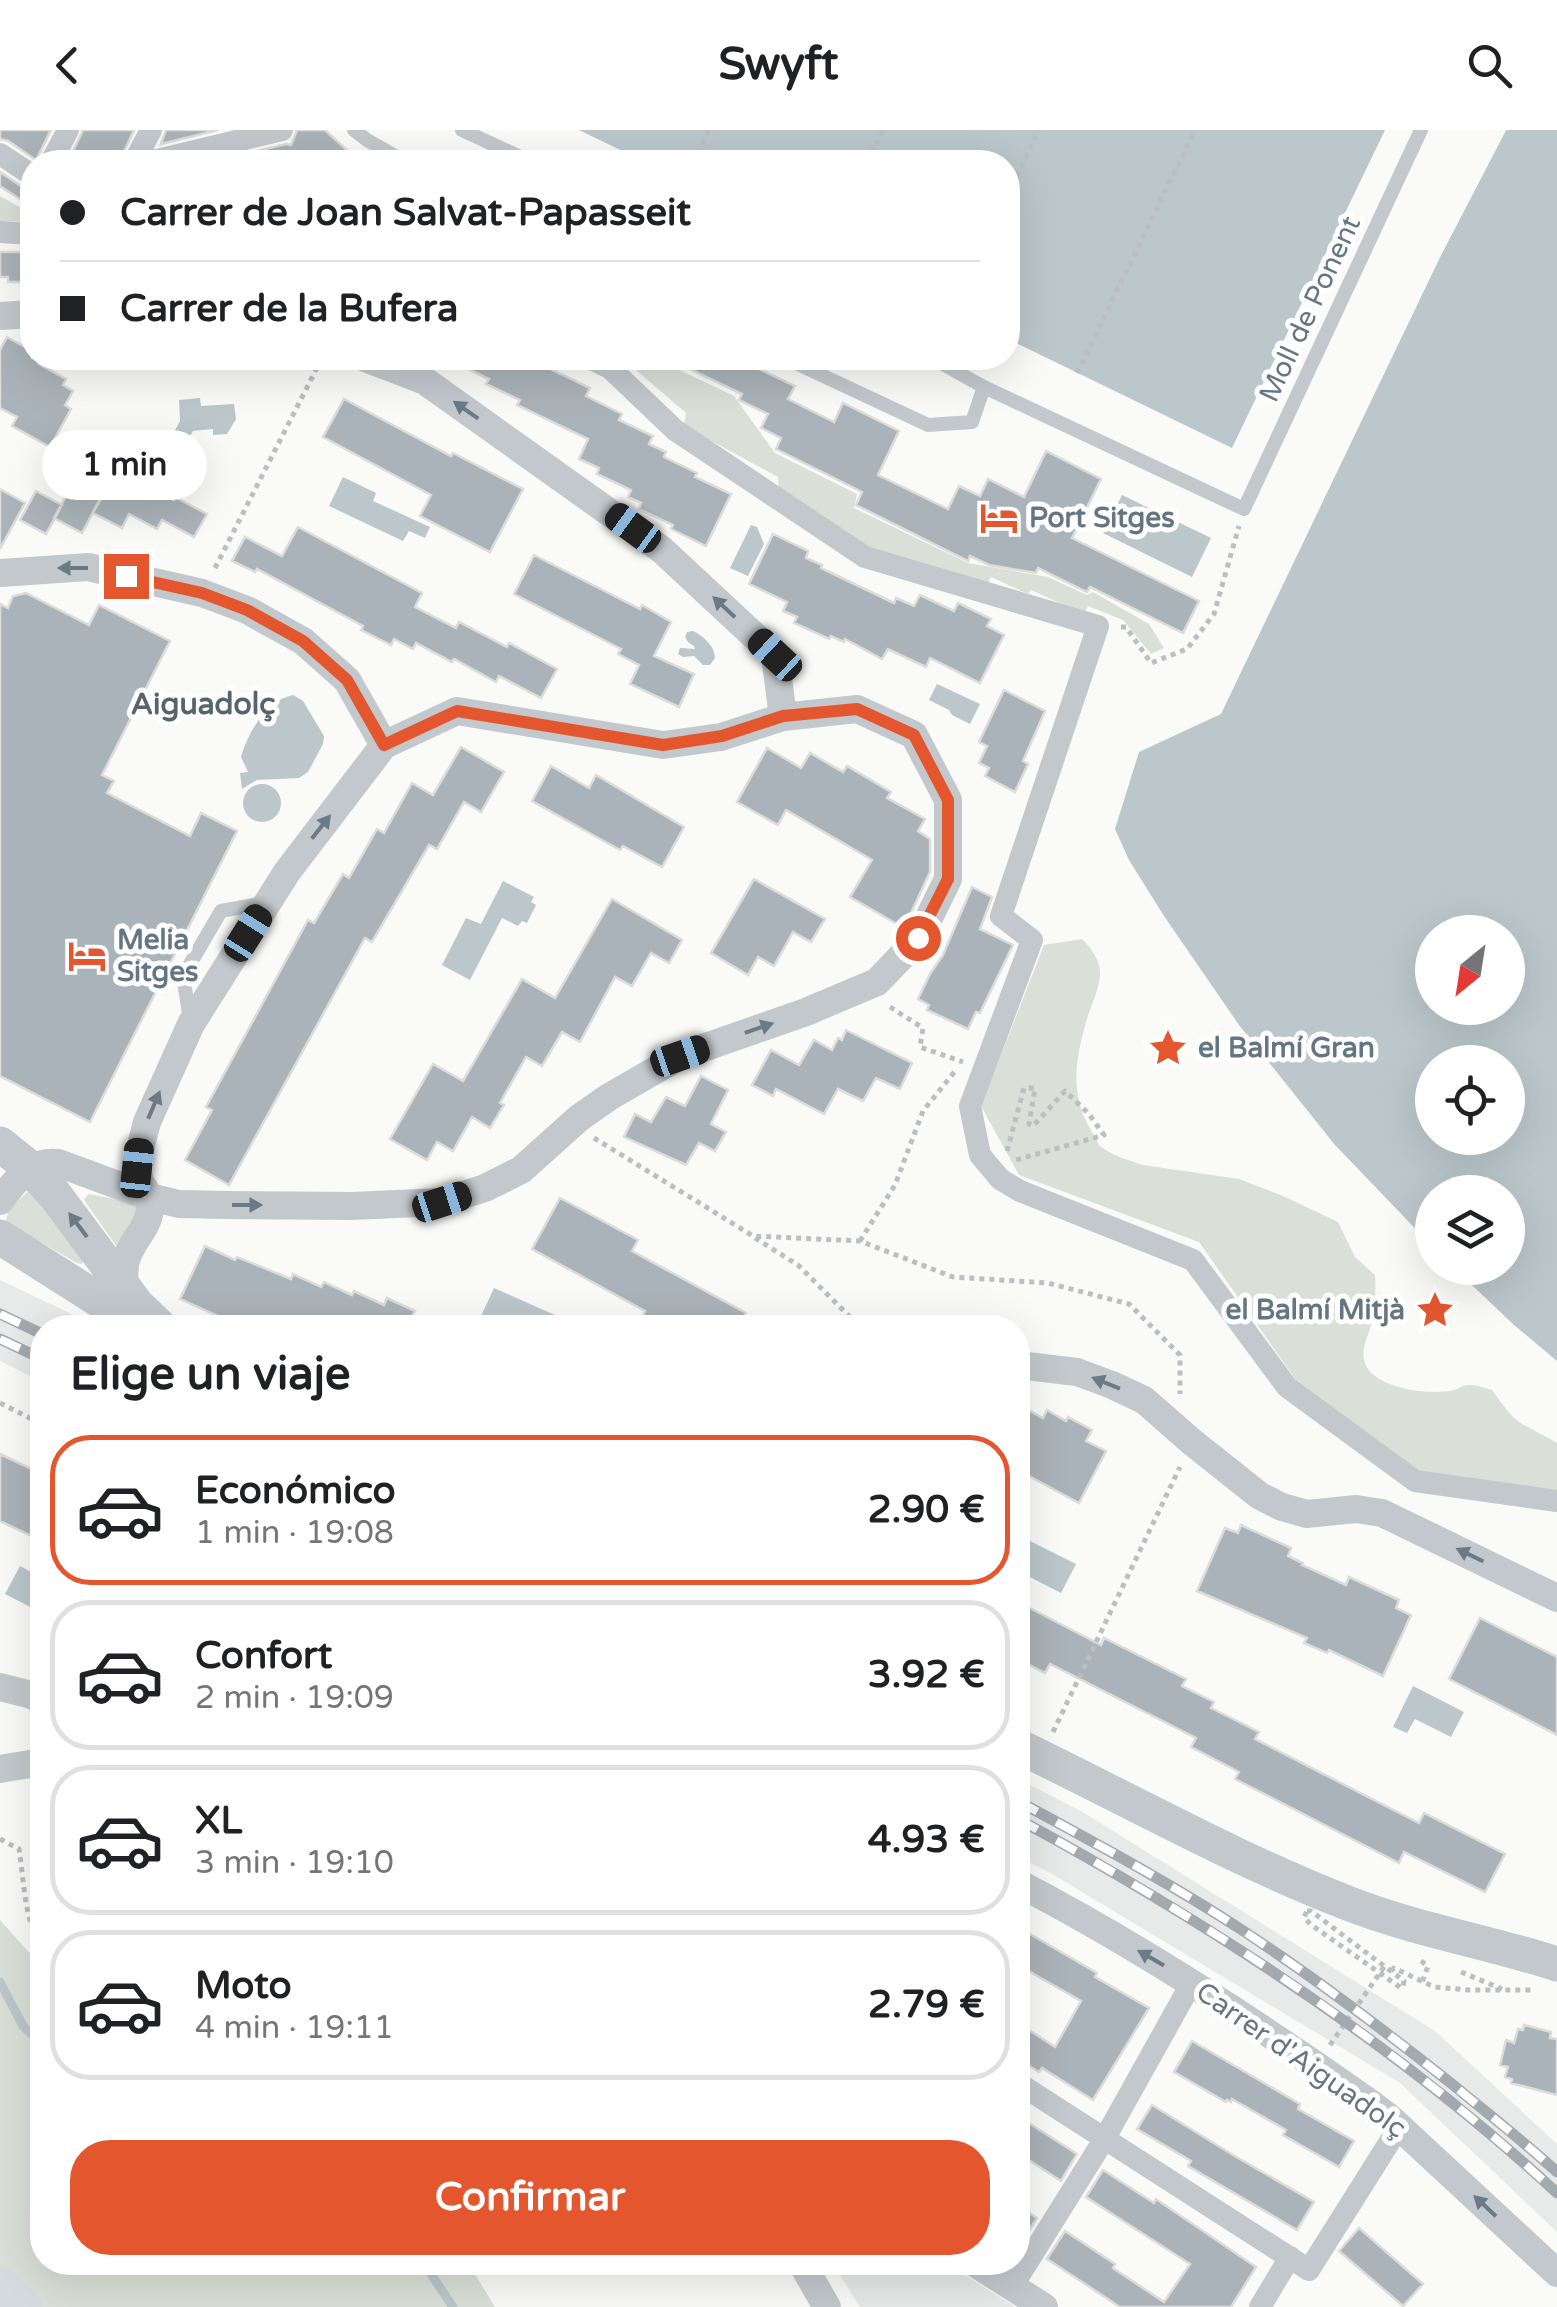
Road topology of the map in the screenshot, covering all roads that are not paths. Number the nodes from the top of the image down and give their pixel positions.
1 (354, 130) edge
2 (462, 130) edge
3 (1420, 130) edge
4 (268, 132) edge
5 (197, 150) edge
6 (385, 150) edge
7 (505, 150) edge
8 (396, 370) edge
9 (612, 370) edge
10 (811, 370) edge
11 (954, 370) edge
12 (984, 386) junction
13 (0, 573) edge
14 (783, 716) junction
15 (384, 745) junction
16 (0, 1144) edge
17 (30, 1168) junction
18 (150, 1197) junction
19 (0, 1201) edge
20 (0, 1236) edge
21 (125, 1290) junction
22 (131, 1315) edge
23 (147, 1315) edge
24 (1030, 1366) edge
25 (1557, 1501) edge
26 (1557, 1598) edge
27 (0, 1687) edge
28 (30, 1694) edge
29 (1030, 1752) edge
30 (30, 1764) edge
31 (0, 1770) edge
32 (1030, 1890) edge
33 (1557, 1948) edge
34 (1517, 1951) junction
35 (1552, 1977) edge
36 (1192, 1982) junction
37 (1030, 2091) edge
38 (1399, 2126) junction
39 (1105, 2138) junction
40 (1290, 2258) junction
41 (1030, 2259) edge
42 (1557, 2272) edge
43 (809, 2275) edge
44 (992, 2275) edge
45 (1020, 2275) edge
46 (0, 2287) edge
47 (1012, 2288) junction
48 (22, 2307) edge
49 (828, 2307) edge
50 (1044, 2307) edge
51 (1260, 2307) edge

1 - 6 lane
2 - 7 lane
3 - 12 lane, Moll de Ponent
4 - 5 street
14 -> 8 street
9 - 25 street
10 - 12 lane
11 - 12 lane
15 -> 13 street
14 - 15 street
18 -> 14 street
18 -> 15 street
16 - 17 street
17 - 18 street
17 - 19 street
21 -> 17 street
18 - 21 street
20 - 22 street
21 - 23 street
26 -> 24 street
27 - 28 street
29 - 34 street
30 - 31 street
36 -> 32 street, Carrer d'Aiguadolç
33 - 34 street
34 - 35 street
36 - 38 street, Carrer d'Aiguadolç
36 - 39 street
37 - 39 street
38 - 40 street
42 -> 38 street, Carrer d'Aiguadolç
39 - 40 street
39 - 41 street
40 - 51 street
43 - 49 street
44 - 47 street
45 - 47 street
46 - 48 main road
47 - 50 street

